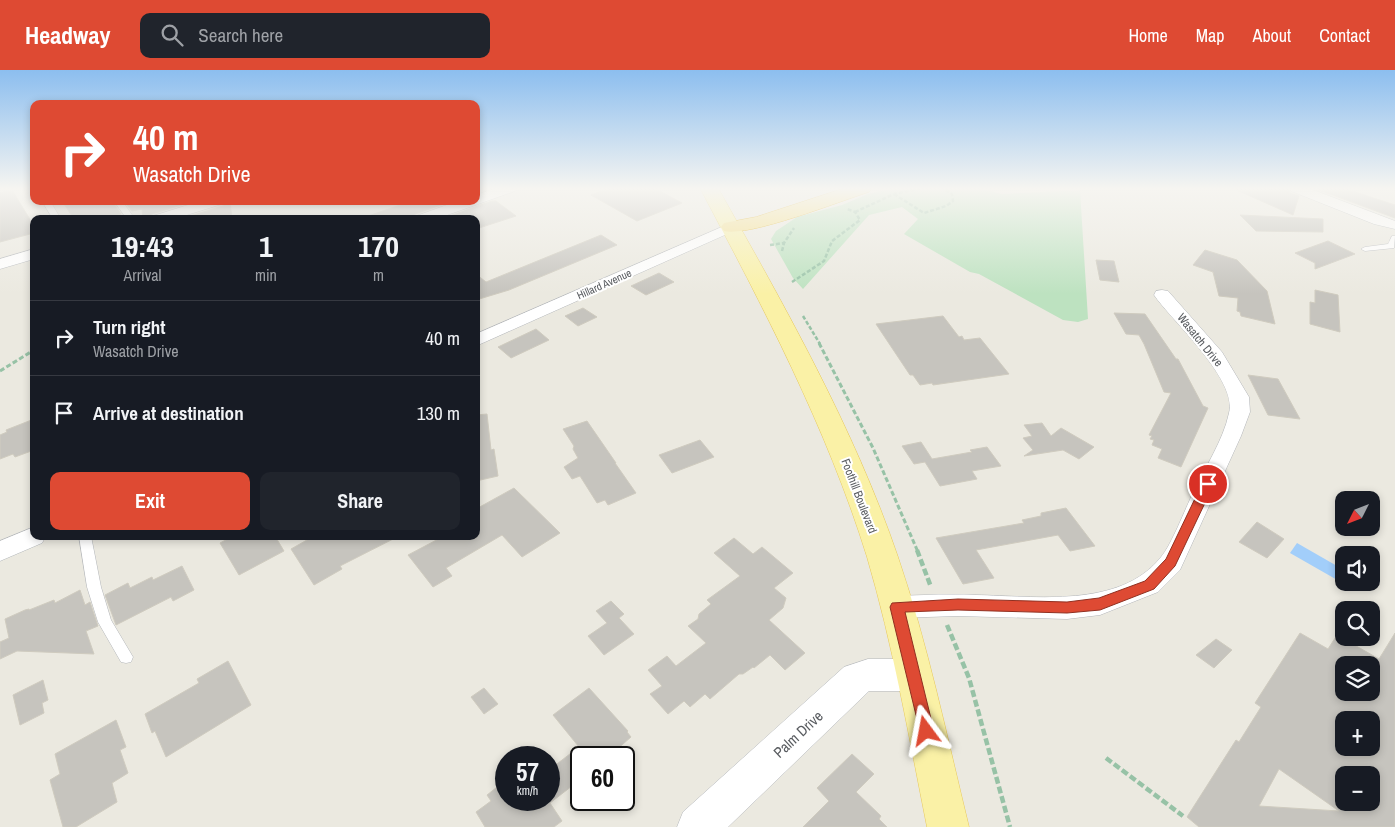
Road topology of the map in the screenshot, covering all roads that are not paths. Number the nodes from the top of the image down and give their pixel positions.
1 (730, 223) edge
2 (736, 223) edge
3 (752, 223) edge
4 (732, 227) junction
5 (1395, 238) edge
6 (1365, 249) dead end
7 (30, 255) edge
8 (0, 264) edge
9 (1162, 295) dead end
10 (480, 339) edge
11 (30, 538) edge
12 (86, 540) edge
13 (0, 551) edge
14 (896, 607) junction
15 (126, 657) dead end
16 (913, 675) junction
17 (698, 827) edge
18 (948, 827) edge

1 - 4 main road, Foothill Boulevard
2 - 4 highway, Hillard Avenue
3 - 4 highway, Hillard Avenue
4 - 10 street, Hillard Avenue
4 - 14 main road, Foothill Boulevard
5 - 6 lane
7 - 8 street
9 - 14 street, Wasatch Drive
11 - 13 street
12 - 15 lane
14 - 16 main road, Foothill Boulevard
16 - 17 street, Palm Drive
16 - 18 main road, Foothill Boulevard

